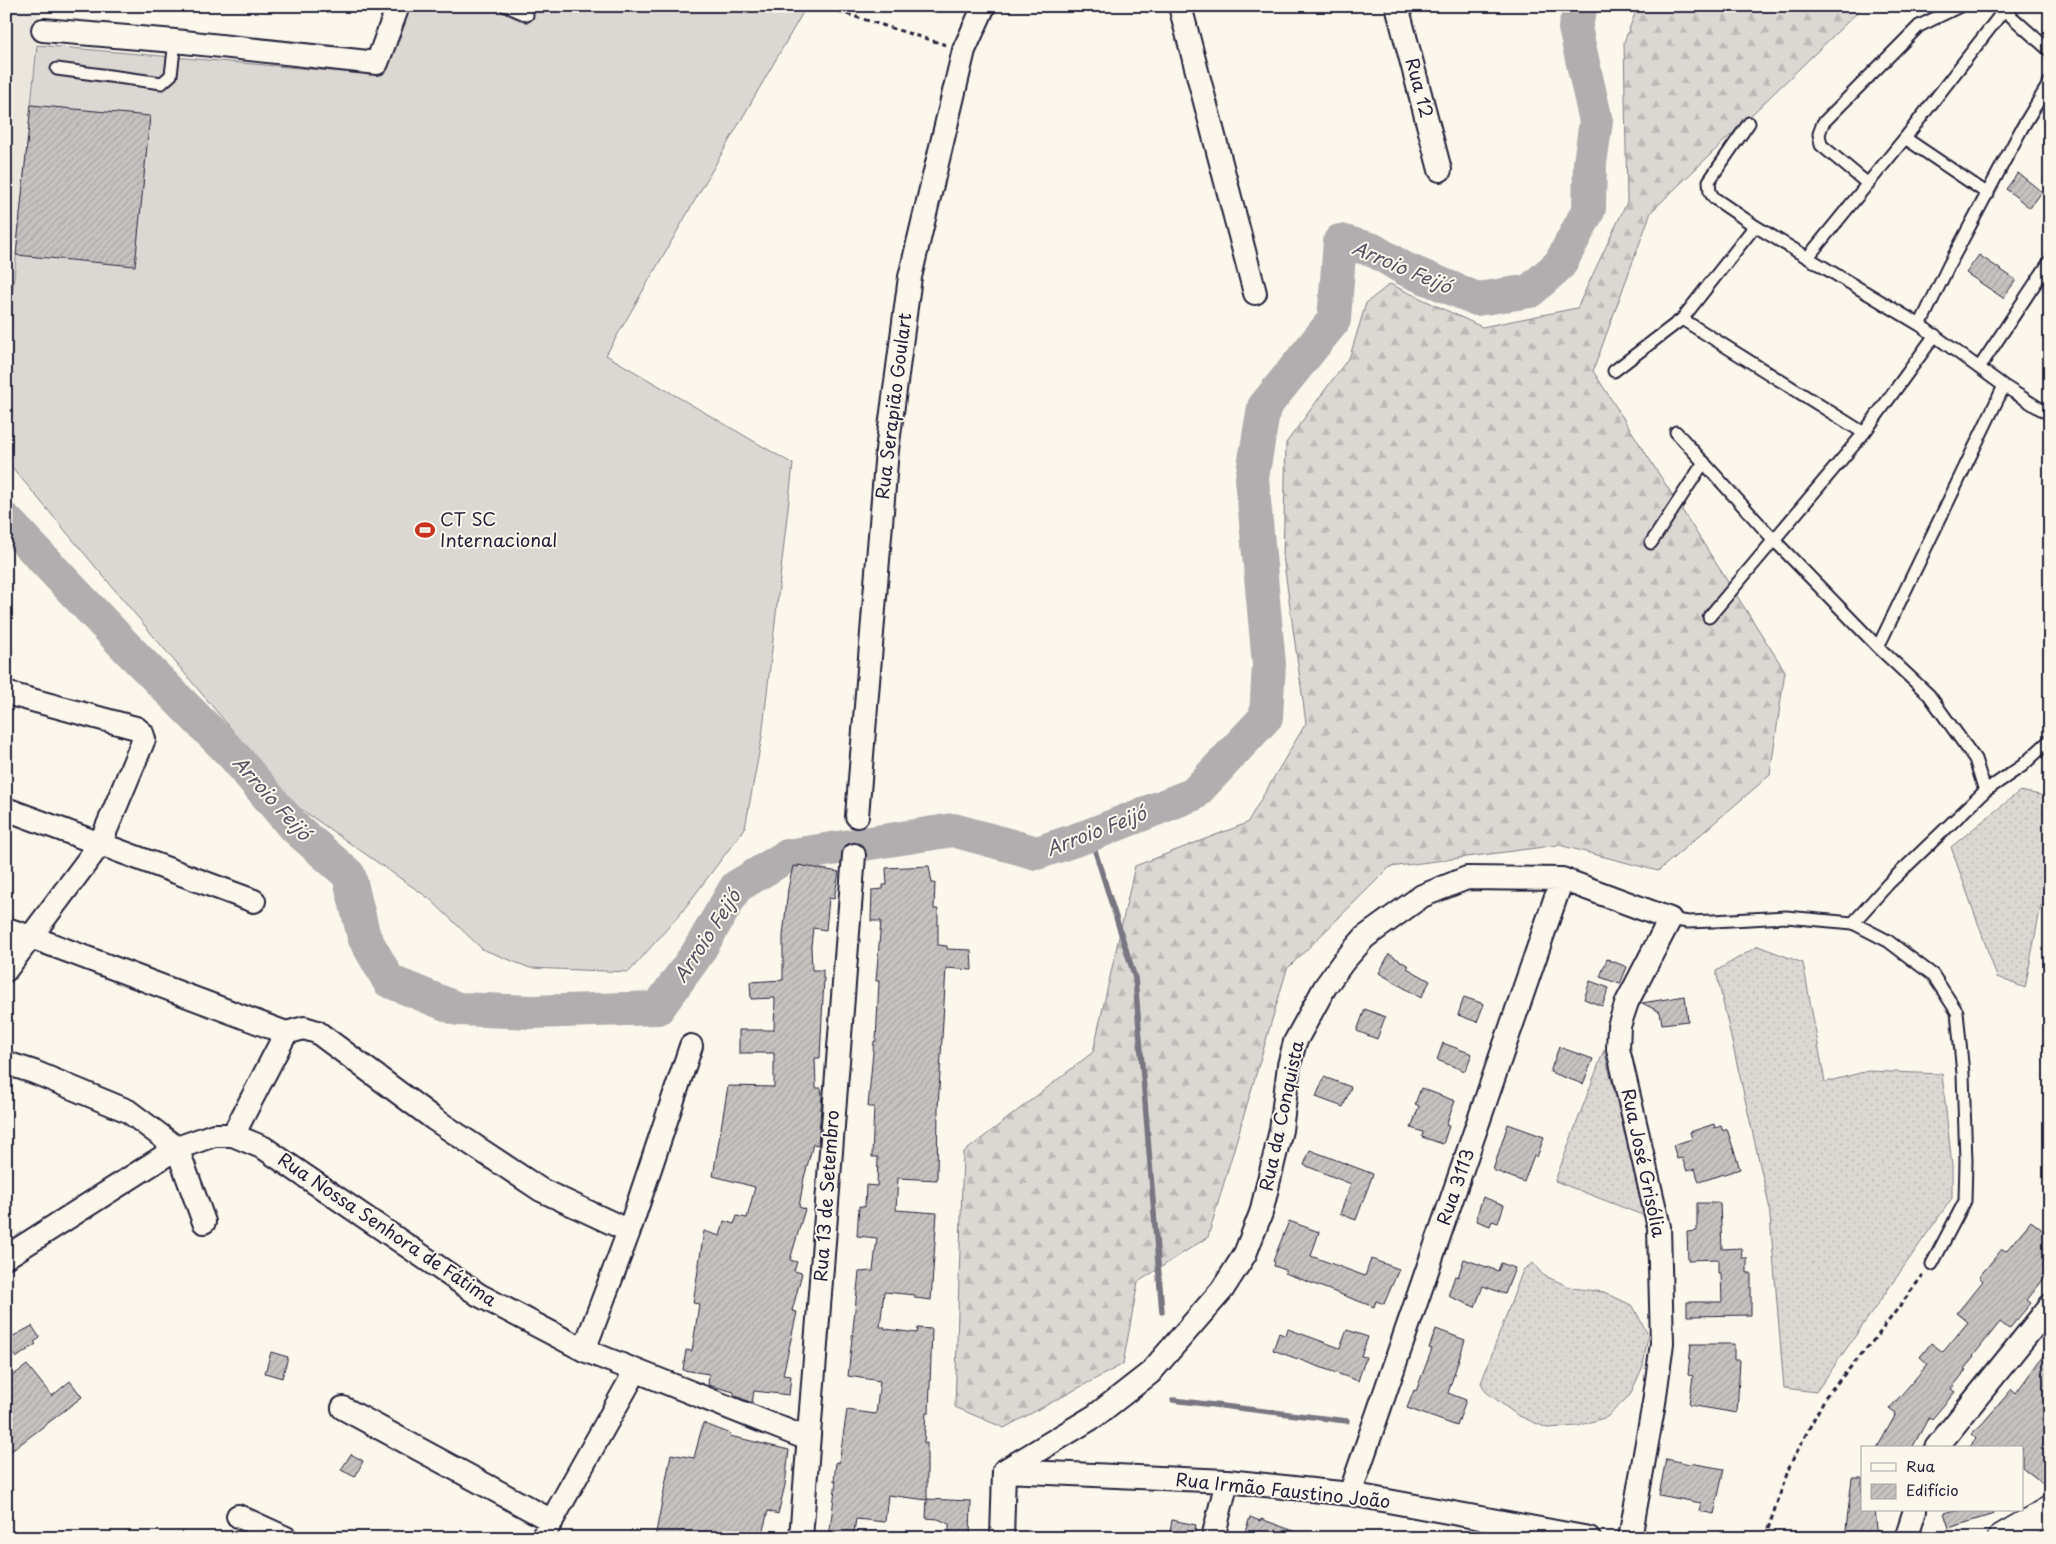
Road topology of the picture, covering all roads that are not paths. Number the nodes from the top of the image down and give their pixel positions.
1 (398, 6) edge
2 (506, 6) edge
3 (984, 6) edge
4 (1180, 6) edge
5 (1397, 6) edge
6 (1960, 6) edge
7 (1999, 8) edge
8 (527, 15) dead end
9 (43, 30) dead end
10 (174, 41) junction
11 (2050, 51) edge
12 (57, 69) dead end
13 (2050, 82) edge
14 (1749, 123) dead end
15 (1905, 138) junction
16 (1440, 170) dead end
17 (1868, 184) junction
18 (1988, 194) junction
19 (1755, 226) junction
20 (1808, 257) junction
21 (2050, 261) edge
22 (1255, 293) dead end
23 (1682, 319) junction
24 (1920, 325) junction
25 (1934, 336) junction
26 (1979, 368) junction
27 (1614, 371) dead end
28 (2004, 386) junction
29 (2050, 415) edge
30 (1676, 432) dead end
31 (1864, 433) junction
32 (1704, 462) junction
33 (1773, 539) junction
34 (1651, 543) dead end
35 (1709, 617) dead end
36 (1878, 647) junction
37 (6, 693) edge
38 (2050, 740) edge
39 (1985, 791) junction
40 (6, 809) edge
41 (857, 816) dead end
42 (100, 844) junction
43 (854, 855) dead end
44 (1562, 879) junction
45 (254, 901) dead end
46 (1670, 919) junction
47 (1853, 923) junction
48 (6, 929) edge
49 (32, 936) junction
50 (6, 970) edge
51 (286, 1033) junction
52 (691, 1046) dead end
53 (6, 1063) edge
54 (233, 1135) junction
55 (177, 1148) junction
56 (204, 1222) dead end
57 (629, 1231) junction
58 (6, 1257) edge
59 (1932, 1264) road end
60 (2050, 1306) edge
61 (584, 1350) junction
62 (635, 1372) junction
63 (343, 1408) dead end
64 (808, 1439) junction
65 (1938, 1446) edge
66 (1004, 1471) junction
67 (1227, 1481) junction
68 (1350, 1494) junction
69 (2050, 1510) edge
70 (1914, 1512) edge
71 (238, 1516) dead end
72 (547, 1529) edge
73 (286, 1538) edge
74 (801, 1538) edge
75 (1002, 1538) edge
76 (1213, 1538) edge
77 (1589, 1538) edge
78 (1630, 1538) edge
79 (1906, 1538) edge
80 (2002, 1538) edge

1 - 10 street
2 - 8 lane
3 - 41 street, Rua Serapião Goulart
4 - 22 street
5 - 16 street, Rua 12
6 - 17 lane
7 - 11 lane
7 - 15 lane
9 - 10 street
10 - 12 lane
13 - 18 lane
14 - 19 lane
15 - 17 lane
15 - 18 lane
17 - 20 lane
18 - 24 lane
19 - 20 lane
19 - 23 lane
20 - 24 lane
21 - 26 lane
23 - 27 lane
23 - 31 lane
24 - 25 lane
25 - 26 lane
25 - 31 lane
26 - 28 lane
28 - 29 lane
28 - 36 lane
30 - 32 lane
31 - 33 lane
32 - 33 lane
32 - 34 lane
33 - 35 lane
33 - 36 lane
36 - 39 lane
37 - 42 street
38 - 39 lane
39 - 47 lane
40 - 42 street
42 - 45 street
42 - 49 street
43 - 64 street, Rua 13 de Setembro
44 - 46 street, Rua da Conquista
44 - 66 street, Rua da Conquista
44 - 68 street, Rua 3113
46 - 47 lane
46 - 78 street, Rua José Grisólia
47 - 59 lane
48 - 49 street
49 - 50 street
49 - 51 street
51 - 54 street
51 - 57 street
52 - 57 street
53 - 55 street
54 - 55 street, Rua Nossa Senhora de Fátima
54 - 61 street, Rua Nossa Senhora de Fátima
55 - 56 street
55 - 58 street, Rua Nossa Senhora de Fátima
57 - 61 street
60 - 65 street
61 - 62 street, Rua Nossa Senhora de Fátima
62 - 64 street, Rua Nossa Senhora de Fátima
62 - 72 street
63 - 72 street
64 - 74 street, Rua 13 de Setembro
66 - 67 street, Rua Irmão Faustino João
66 - 75 street
67 - 68 street, Rua Irmão Faustino João
67 - 76 street
68 - 77 street, Rua Irmão Faustino João
69 - 80 street
70 - 79 street
71 - 73 street

